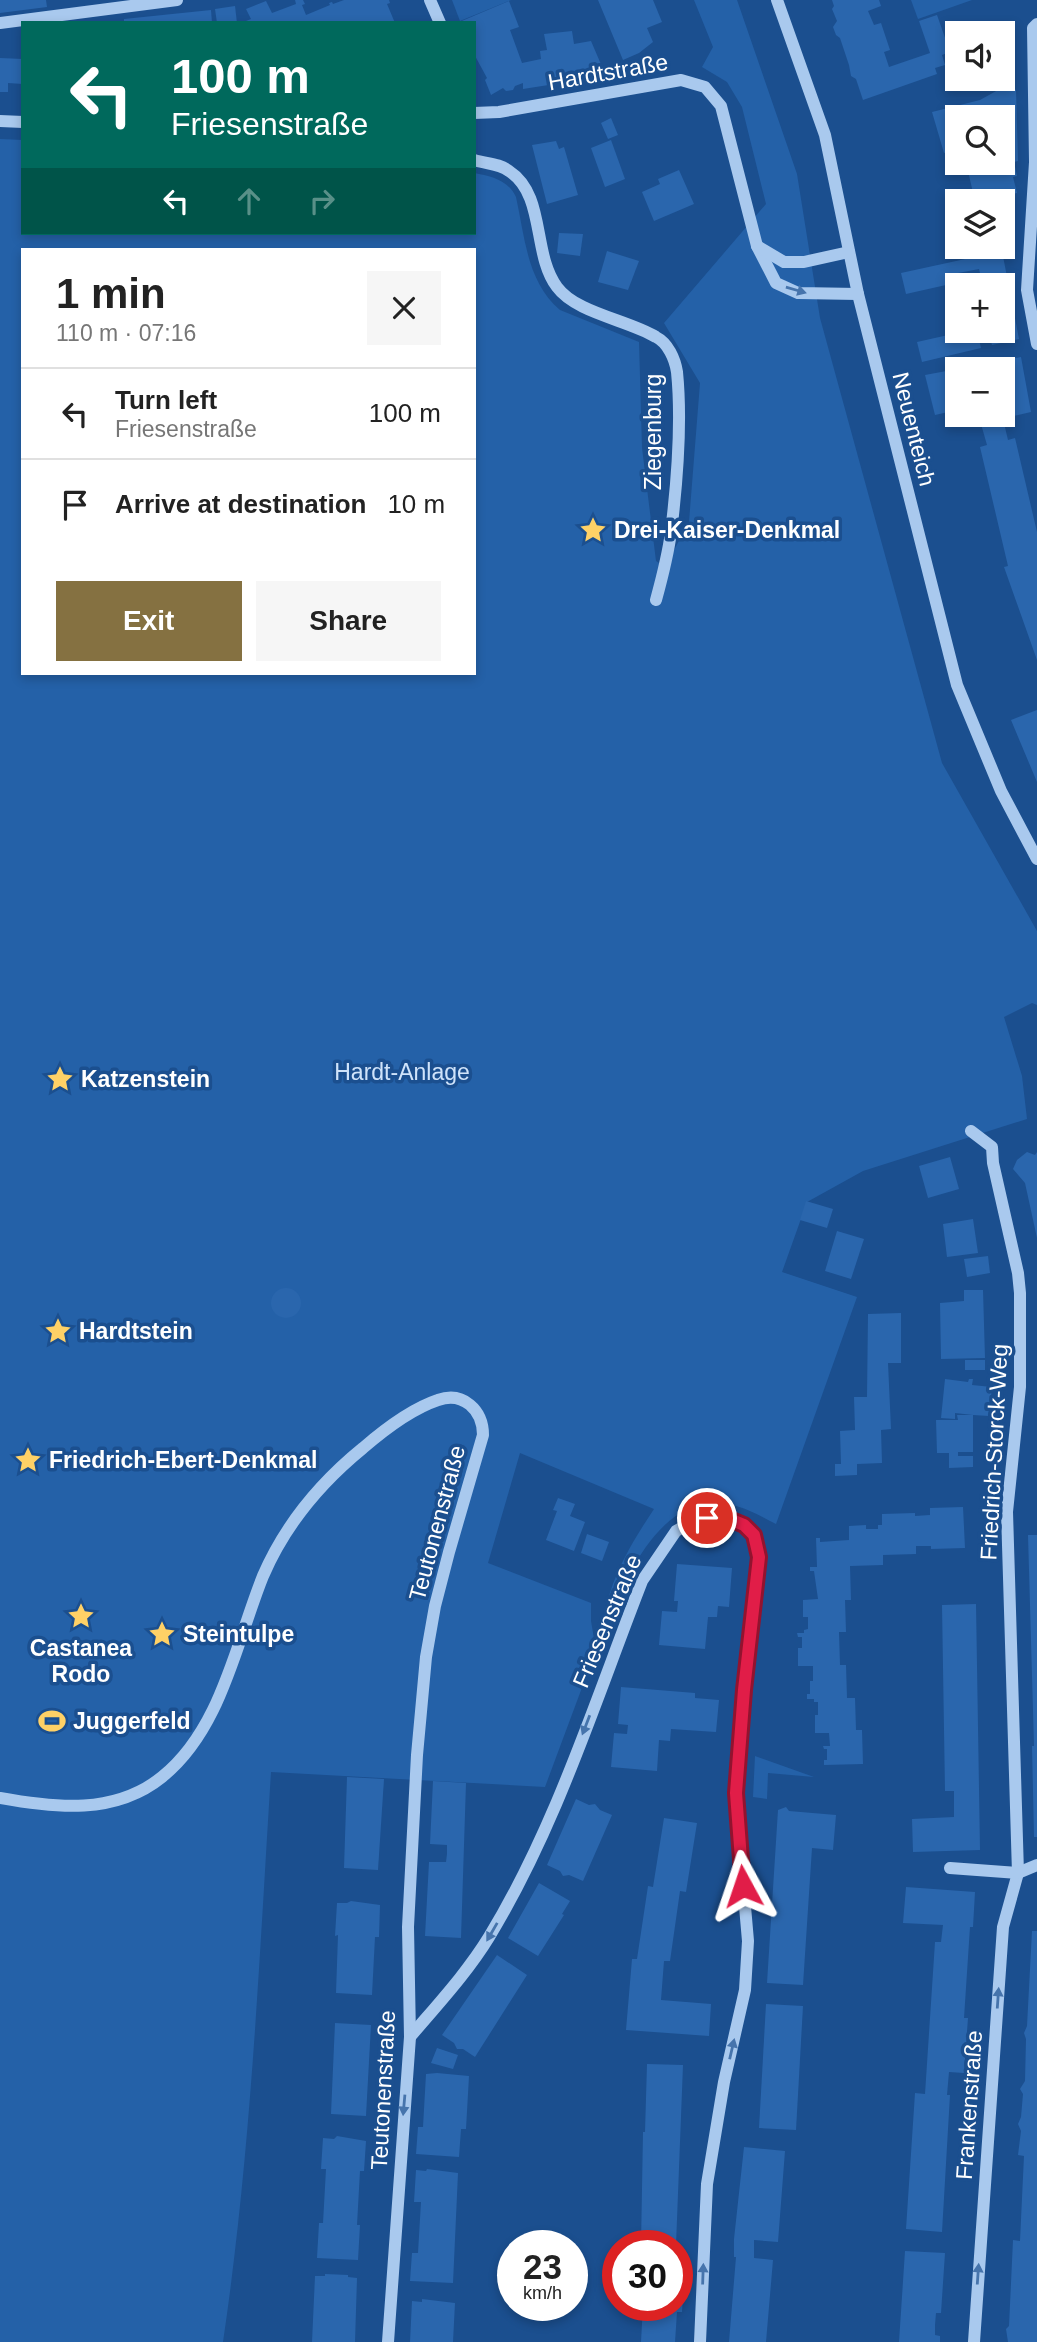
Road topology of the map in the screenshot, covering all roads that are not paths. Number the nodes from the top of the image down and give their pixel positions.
1 (177, 0) edge
2 (430, 0) edge
3 (777, 0) edge
4 (439, 21) edge
5 (0, 23) edge
6 (1035, 26) edge
7 (476, 113) edge
8 (0, 121) edge
9 (21, 122) edge
10 (476, 161) edge
11 (757, 246) junction
12 (849, 252) junction
13 (858, 295) junction
14 (1037, 344) edge
15 (656, 600) dead end
16 (1037, 859) edge
17 (971, 1131) dead end
18 (0, 1798) edge
19 (1037, 1865) edge
20 (950, 1868) dead end
21 (1018, 1873) junction
22 (410, 2037) junction
23 (388, 2342) edge
24 (700, 2342) edge
25 (974, 2342) edge

1 - 5 street
2 - 4 street
3 - 12 street, Neuenteich
6 - 14 street
7 - 11 street, Hardtstraße
8 - 9 street
10 - 15 street, Ziegenburg
11 - 12 street
11 -> 13 street, Hardtstraße
12 - 13 street, Neuenteich
13 - 16 street, Neuenteich
17 - 21 street, Friedrich-Storck-Weg
18 - 22 street, Teutonenstraße
19 - 21 street
20 - 21 street
25 -> 21 street, Frankenstraße
22 -> 23 street, Teutonenstraße
24 -> 22 street, Friesenstraße

